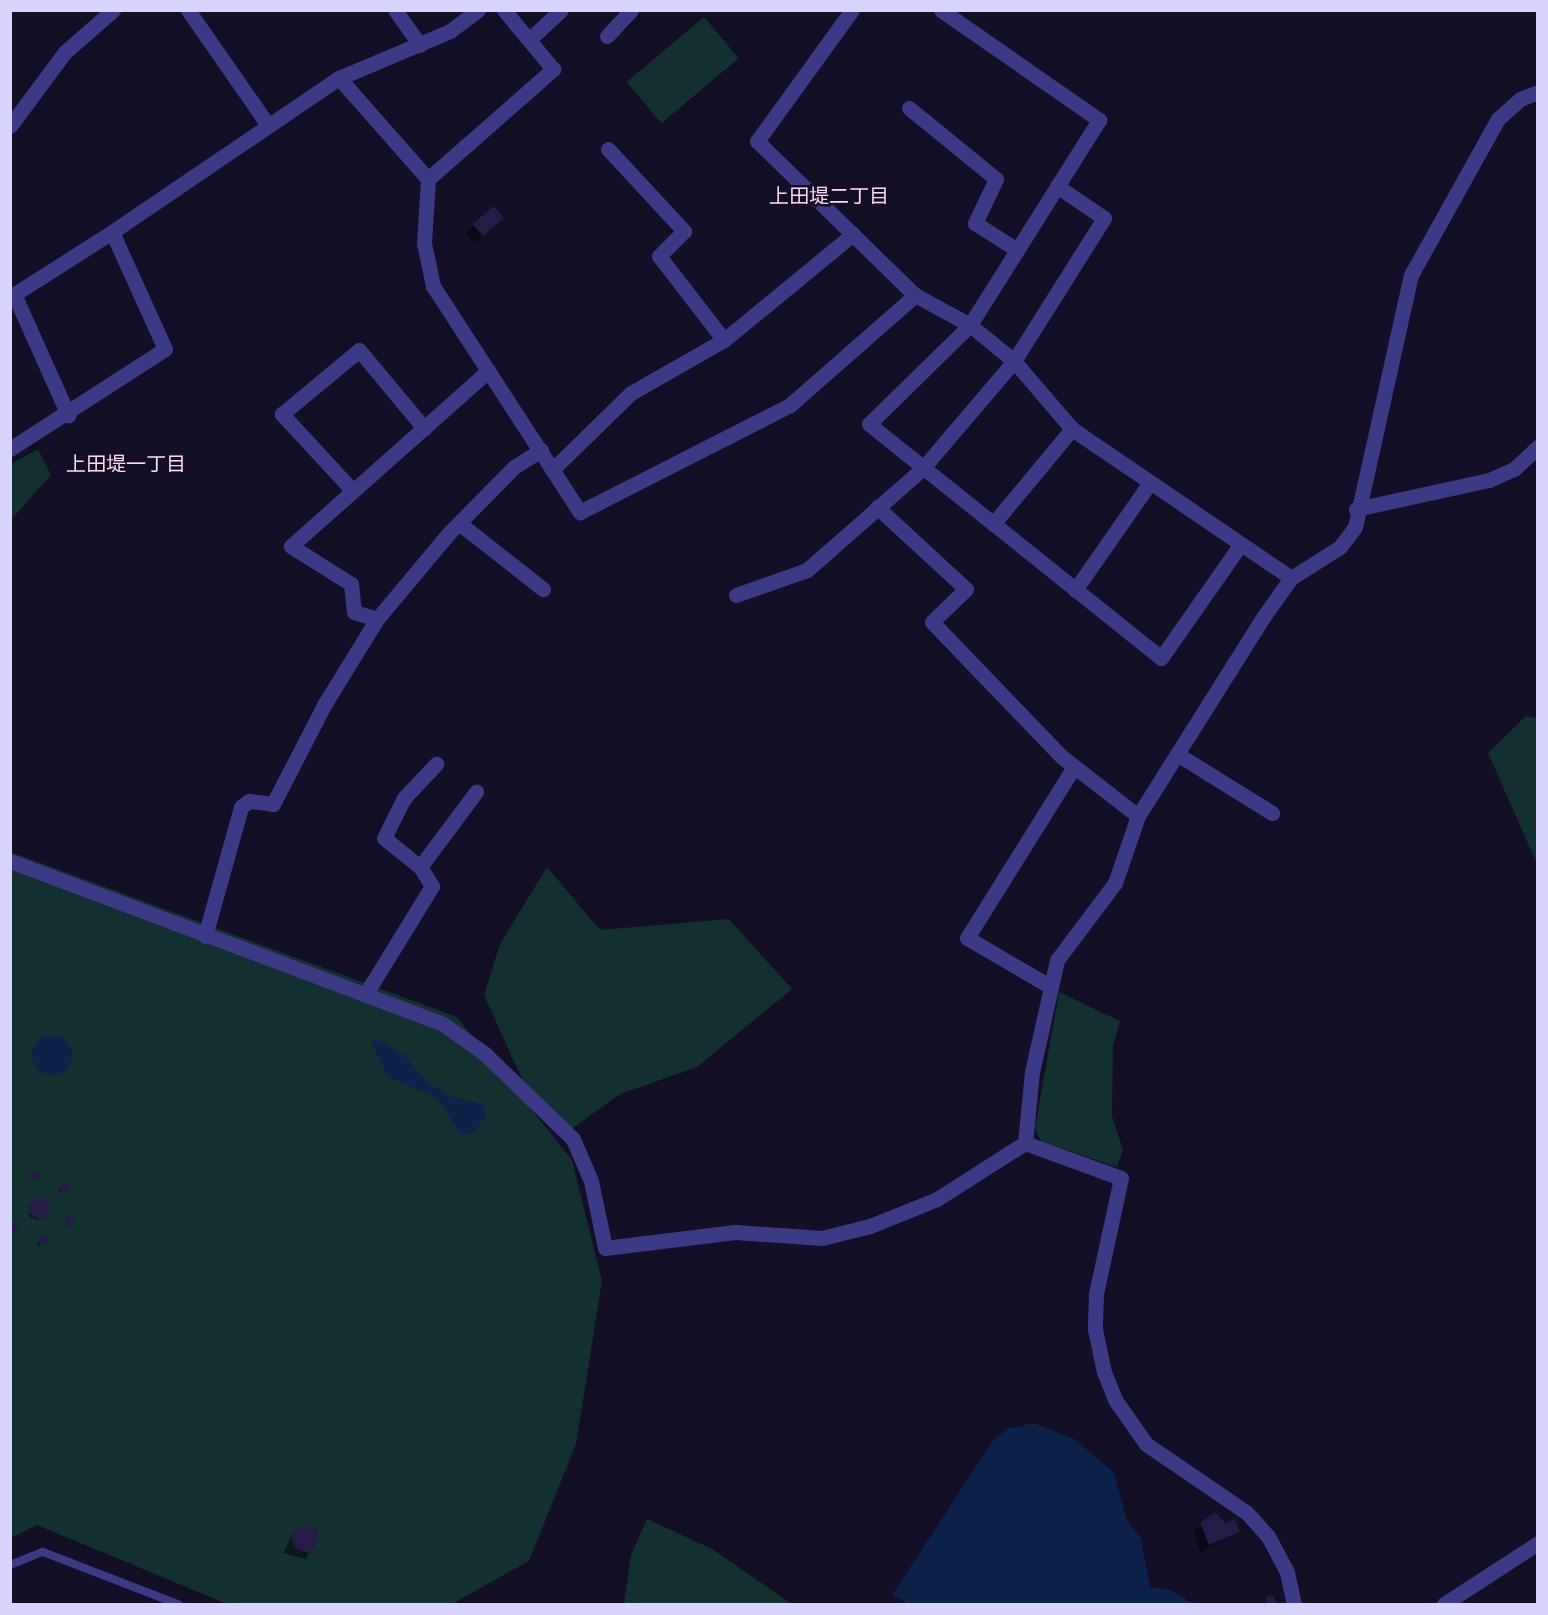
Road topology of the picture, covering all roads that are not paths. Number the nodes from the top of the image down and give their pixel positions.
1 (112, 10) edge
2 (188, 10) edge
3 (395, 10) edge
4 (478, 10) edge
5 (504, 10) edge
6 (561, 10) edge
7 (631, 10) edge
8 (852, 10) edge
9 (941, 10) edge
10 (607, 36) dead end
11 (531, 39) junction
12 (420, 45) junction
13 (339, 78) junction
14 (1538, 93) edge
15 (909, 108) dead end
16 (268, 125) junction
17 (10, 126) edge
18 (608, 149) dead end
19 (428, 179) junction
20 (1057, 186) junction
21 (112, 232) junction
22 (853, 234) junction
23 (1017, 250) junction
24 (915, 295) junction
25 (12, 296) edge
26 (970, 325) junction
27 (724, 340) junction
28 (1014, 361) junction
29 (488, 371) junction
30 (68, 415) junction
31 (424, 428) junction
32 (1072, 429) junction
33 (1538, 447) edge
34 (10, 449) edge
35 (541, 450) junction
36 (923, 468) junction
37 (552, 470) junction
38 (1149, 484) junction
39 (353, 491) junction
40 (877, 507) junction
41 (1356, 509) junction
42 (459, 523) junction
43 (993, 524) junction
44 (1240, 545) junction
45 (1291, 578) junction
46 (543, 589) dead end
47 (1075, 590) junction
48 (736, 595) dead end
49 (377, 620) junction
50 (1177, 754) junction
51 (436, 764) dead end
52 (1074, 767) junction
53 (476, 792) dead end
54 (1272, 813) dead end
55 (1138, 816) junction
56 (10, 861) edge
57 (420, 867) junction
58 (205, 936) junction
59 (1051, 987) junction
60 (365, 995) junction
61 (1025, 1143) junction
62 (1538, 1543) edge
63 (10, 1565) edge
64 (178, 1605) edge
65 (1294, 1605) edge
66 (1444, 1605) edge

1 - 17 street
2 - 16 street
3 - 12 street
4 - 12 street
5 - 11 street
6 - 11 street
7 - 10 street
8 - 22 street
9 - 20 street
11 - 19 street
12 - 13 street
13 - 16 street
13 - 19 street
14 - 41 street
15 - 23 street
16 - 21 street
18 - 27 street
19 - 29 street
20 - 23 street
20 - 28 street
21 - 25 street
21 - 30 street
22 - 24 street
22 - 27 street
23 - 26 street
24 - 26 street
24 - 37 street
25 - 30 street
26 - 28 street
26 - 36 street
27 - 37 street
28 - 32 street
28 - 36 street
29 - 31 street
29 - 35 street
30 - 34 street
31 - 39 street
31 - 39 street
32 - 38 street
32 - 43 street
33 - 41 street
35 - 37 street
35 - 42 street
36 - 40 street
36 - 43 street
38 - 44 street
38 - 47 street
39 - 49 street
40 - 48 street
40 - 52 street
41 - 45 street
42 - 46 street
42 - 49 street
43 - 47 street
44 - 45 street
44 - 47 street
45 - 50 street
49 - 58 street
50 - 54 street
50 - 55 street
51 - 57 street
52 - 55 street
52 - 59 street
53 - 57 street
55 - 59 street
56 - 58 street
57 - 60 street
58 - 60 street
59 - 61 street
60 - 61 street
61 - 65 street
62 - 66 street
63 - 64 lane

